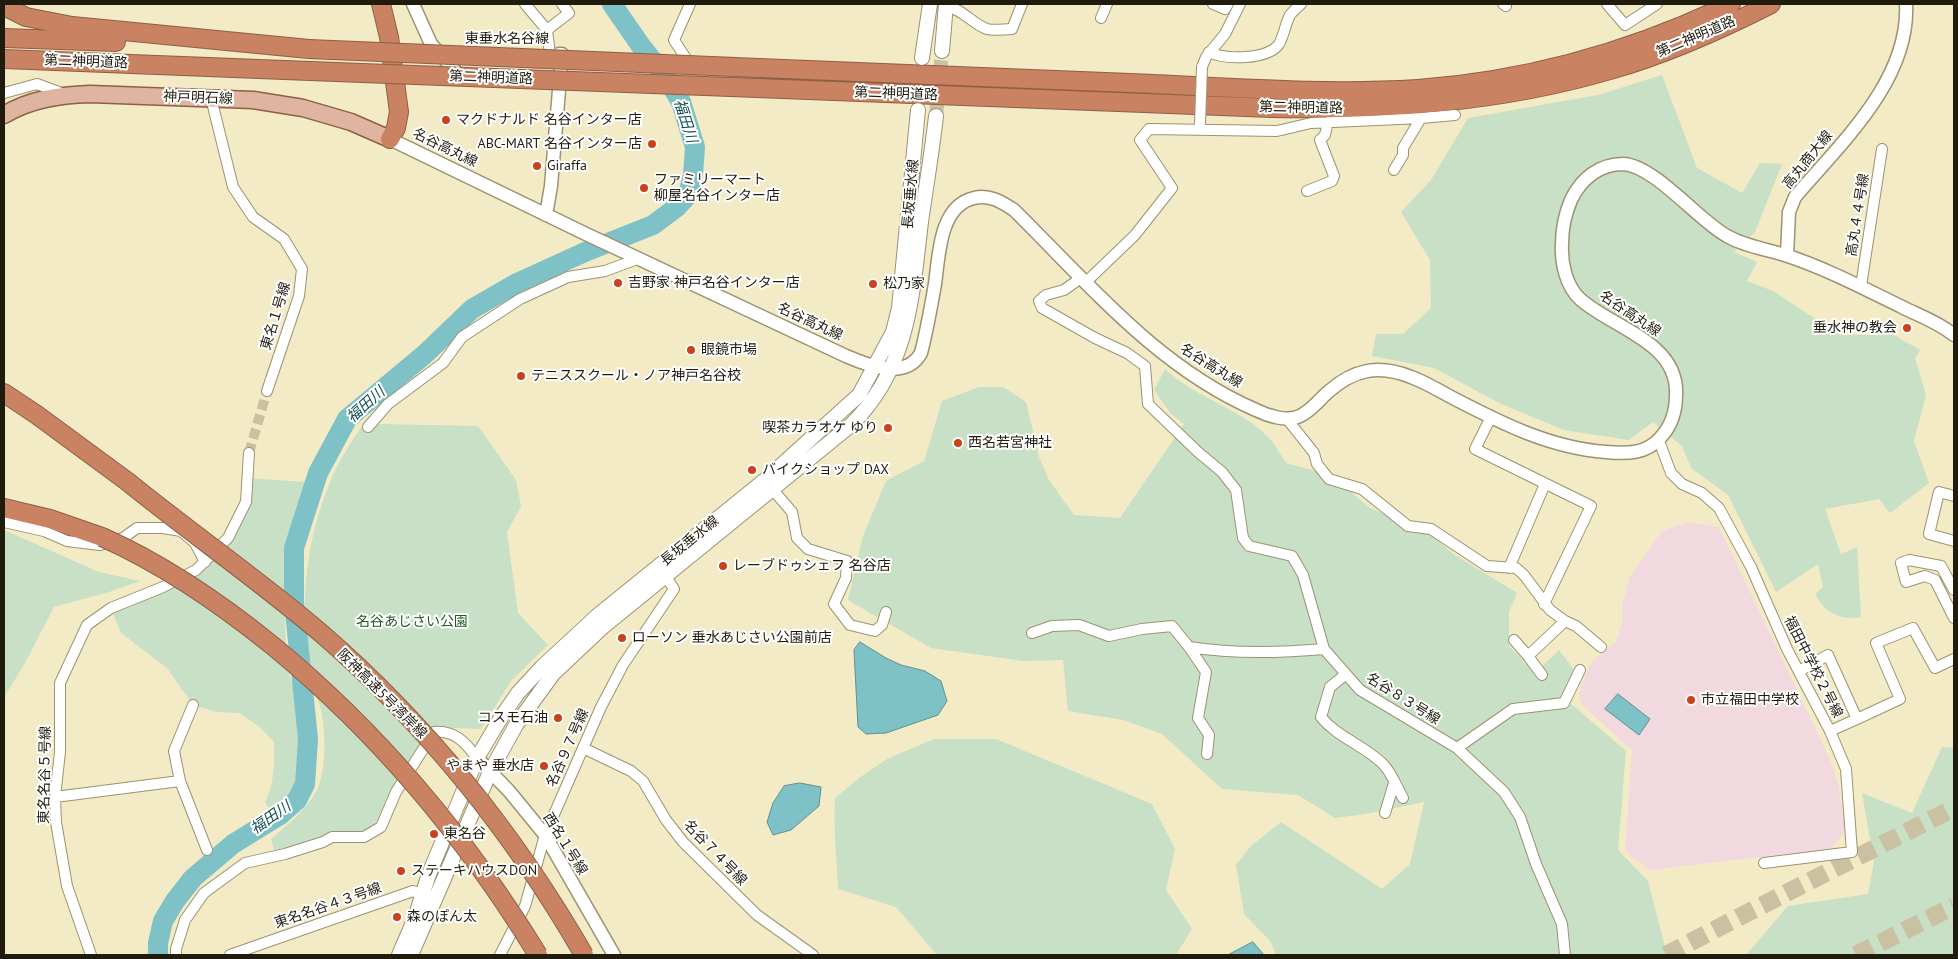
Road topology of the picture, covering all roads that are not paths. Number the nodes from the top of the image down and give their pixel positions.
1 (370, 4) edge
2 (381, 4) edge
3 (414, 4) edge
4 (525, 4) edge
5 (562, 4) edge
6 (690, 4) edge
7 (930, 4) edge
8 (1022, 4) edge
9 (1107, 4) edge
10 (1213, 4) edge
11 (1228, 4) edge
12 (1240, 4) edge
13 (1301, 4) edge
14 (1607, 4) edge
15 (1657, 4) edge
16 (1731, 4) edge
17 (1771, 4) edge
18 (1906, 4) edge
19 (946, 5) edge
20 (4, 6) edge
21 (1101, 18) dead end
22 (547, 30) junction
23 (4, 38) edge
24 (309, 49) junction
25 (942, 51) tunnel mouth
26 (1209, 52) junction
27 (441, 53) junction
28 (550, 54) junction
29 (922, 58) dead end
30 (4, 59) edge
31 (686, 60) dead end
32 (149, 64) junction
33 (4, 70) edge
34 (4, 93) edge
35 (559, 94) junction
36 (65, 95) junction
37 (211, 98) junction
38 (918, 110) dead end
39 (4, 115) edge
40 (1454, 115) dead end
41 (936, 116) tunnel mouth
42 (1421, 118) junction
43 (1328, 122) junction
44 (1200, 127) junction
45 (390, 139) junction
46 (1882, 149) dead end
47 (1394, 170) dead end
48 (1307, 191) dead end
49 (546, 215) junction
50 (1786, 255) junction
51 (640, 258) junction
52 (1083, 280) junction
53 (1860, 286) junction
54 (1954, 335) edge
55 (876, 366) junction
56 (892, 368) junction
57 (267, 391) tunnel mouth
58 (4, 393) edge
59 (1491, 417) junction
60 (1287, 419) junction
61 (368, 427) dead end
62 (1659, 441) junction
63 (249, 453) tunnel mouth
64 (1546, 484) junction
65 (773, 490) junction
66 (1954, 496) edge
67 (4, 508) edge
68 (4, 522) edge
69 (1954, 541) edge
70 (205, 562) junction
71 (1509, 568) junction
72 (662, 571) junction
73 (1954, 590) edge
74 (1544, 604) junction
75 (886, 612) dead end
76 (1954, 618) edge
77 (1565, 621) junction
78 (1032, 633) dead end
79 (1514, 640) dead end
80 (1189, 647) junction
81 (1600, 647) dead end
82 (1324, 649) junction
83 (1528, 656) junction
84 (1954, 659) edge
85 (1580, 670) dead end
86 (1799, 671) junction
87 (1345, 674) junction
88 (1542, 675) dead end
89 (193, 705) dead end
90 (1856, 719) junction
91 (1830, 731) junction
92 (583, 748) junction
93 (1457, 748) junction
94 (1207, 754) dead end
95 (477, 758) junction
96 (490, 772) junction
97 (180, 781) junction
98 (1394, 782) junction
99 (55, 797) junction
100 (1403, 798) dead end
101 (1385, 813) dead end
102 (544, 834) junction
103 (207, 850) dead end
104 (1764, 863) dead end
105 (429, 897) junction
106 (91, 955) edge
107 (176, 955) edge
108 (230, 955) edge
109 (399, 955) edge
110 (411, 955) edge
111 (500, 955) edge
112 (538, 955) edge
113 (584, 955) edge
114 (614, 955) edge
115 (813, 955) edge
116 (1565, 955) edge

1 - 45 highway
2 - 45 highway
3 - 27 street
4 - 22 street
5 - 22 street
6 - 31 street
7 - 29 main road
8 - 19 street
9 - 21 street
10 - 11 street
12 - 26 street
13 - 26 street
14 - 15 street
16 - 24 highway, 第二神明道路, bridge
17 - 32 highway, 第二神明道路, bridge
18 - 50 street, 高丸商大線
19 - 25 main road
20 - 24 highway
22 - 28 street
23 - 24 highway, 第二神明道路
26 - 44 street, bridge
27 - 28 street, 東垂水名谷線
27 - 35 street
28 - 35 street, 東垂水名谷線
30 - 32 highway, 第二神明道路
32 - 33 highway
34 - 36 street
35 - 49 street, 東垂水名谷線
36 - 37 main road, 神戸明石線
36 - 39 main road, 神戸明石線
37 - 45 main road, 神戸明石線
37 - 57 street, 東名１号線
38 - 55 main road, 長坂垂水線
40 - 42 street
41 - 56 main road, 長坂垂水線
42 - 43 street
42 - 47 street
43 - 44 street
43 - 48 street
44 - 52 street
45 - 49 street, 名谷高丸線
46 - 53 street, 高丸４４号線
49 - 51 street, 名谷高丸線
50 - 53 street
50 - 62 street, 名谷高丸線
51 - 55 street, 名谷高丸線
51 - 61 street
52 - 56 street, 名谷高丸線
52 - 60 street, 名谷高丸線
52 - 82 street
53 - 54 street
55 - 56 street, 名谷高丸線
55 - 72 main road, 長坂垂水線
56 - 65 main road, 長坂垂水線
58 - 113 highway, 阪神高速5号湾岸線, bridge
59 - 60 street
59 - 62 street
59 - 64 street
60 - 71 street
62 - 86 street, 福田中学校２号線
63 - 70 street
64 - 71 street
64 - 74 street
65 - 72 main road, 長坂垂水線
65 - 75 street
66 - 69 street
67 - 112 highway, bridge
68 - 70 street
70 - 99 street, 東名名谷５号線
71 - 74 street
72 - 92 street, 名谷９７号線
72 - 95 main road, 長坂垂水線
72 - 96 main road, 長坂垂水線
73 - 76 street
74 - 77 street
77 - 81 street
77 - 83 street
78 - 80 street
79 - 83 street
80 - 82 street
80 - 94 street
82 - 87 street, 名谷８３号線
83 - 88 street
84 - 90 street
85 - 93 street
86 - 90 street
86 - 91 street, 福田中学校２号線
87 - 93 street, 名谷８３号線
87 - 98 street
89 - 97 street
90 - 91 street
91 - 104 street, 福田中学校２号線
92 - 102 street, 名谷９７号線
92 - 115 street, 名谷７４号線
93 - 116 street, 名谷８３号線
95 - 96 street, 西名１号線
95 - 105 main road, 長坂垂水線
95 - 107 street
96 - 102 street, 西名１号線
96 - 105 main road, 長坂垂水線
97 - 99 street
97 - 103 street
98 - 100 street
98 - 101 street
99 - 106 street, 東名名谷５号線
102 - 111 street, 名谷９７号線
102 - 114 street, 西名１号線
105 - 108 street, 東名名谷４３号線
105 - 109 main road, 長坂垂水線
105 - 110 main road, 長坂垂水線

